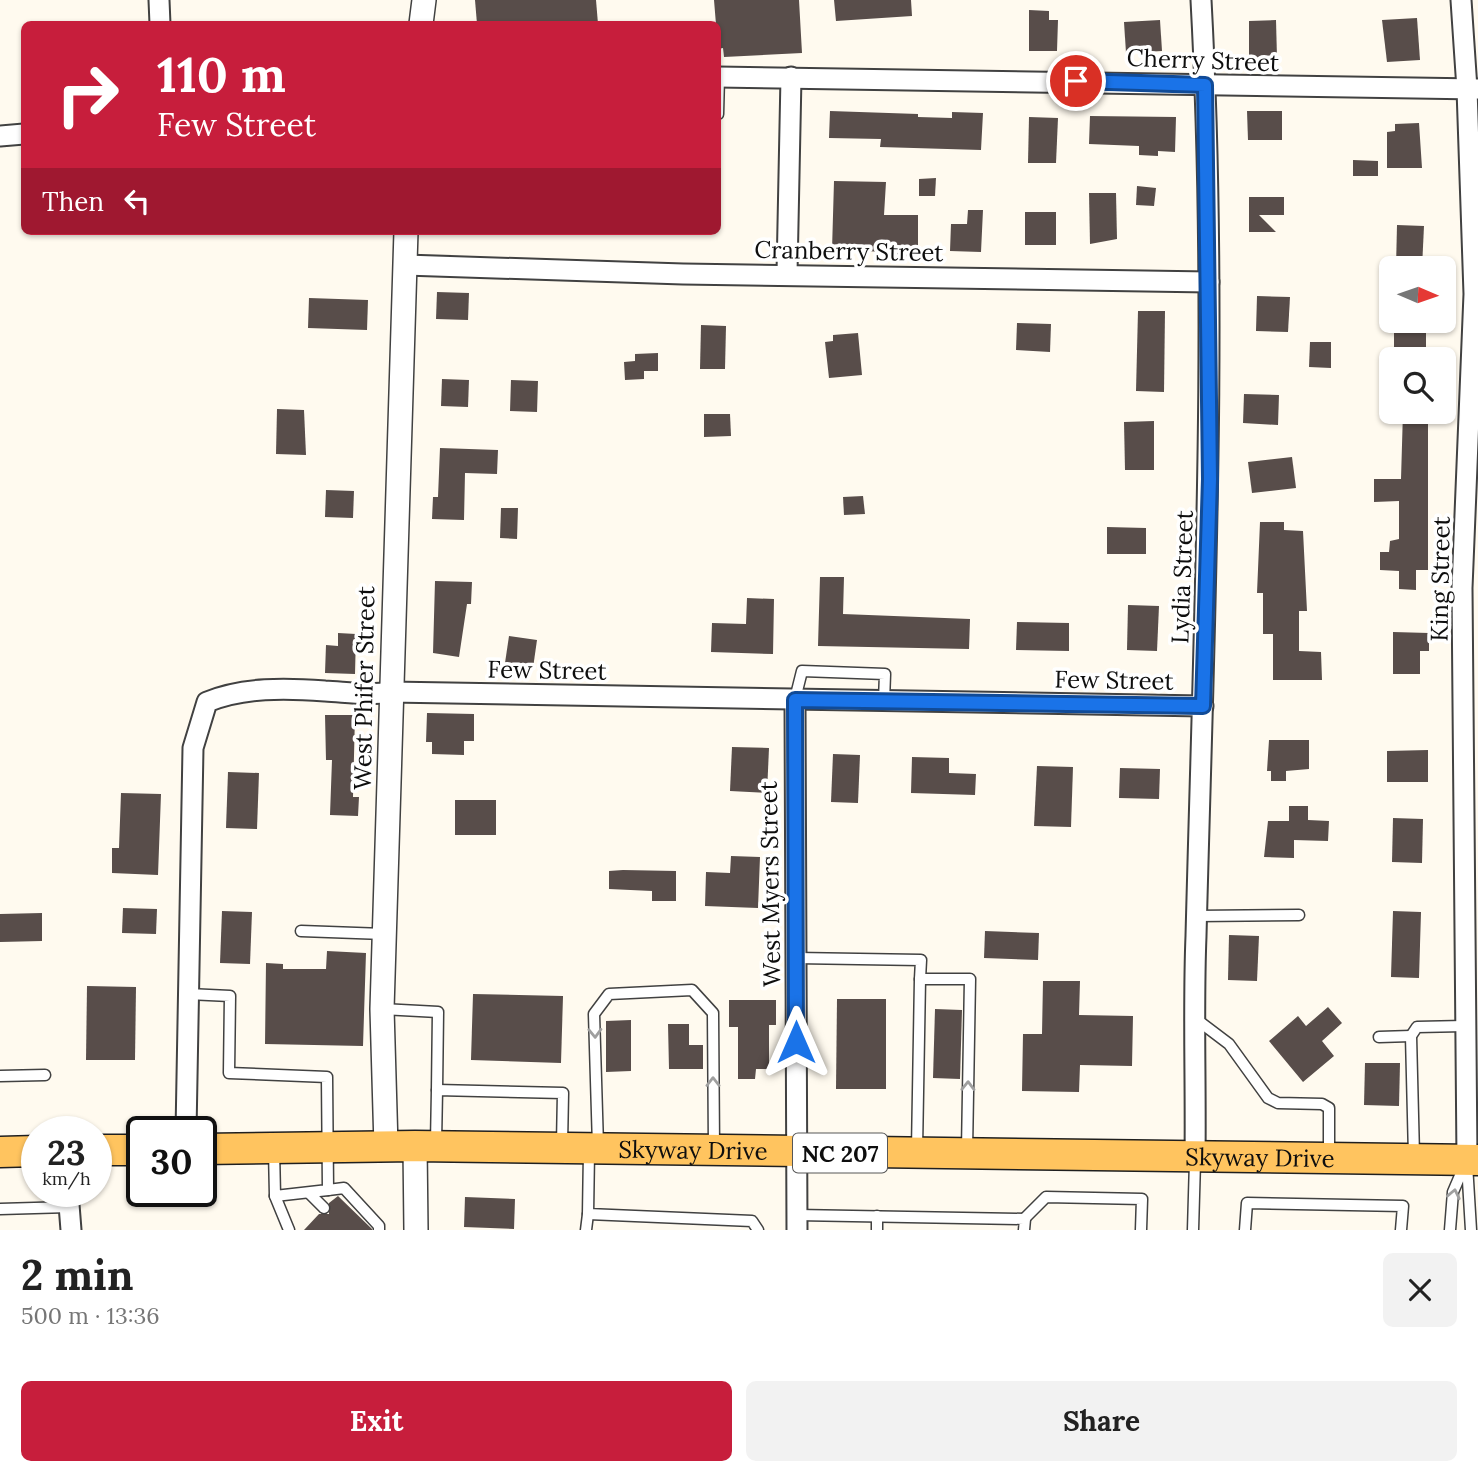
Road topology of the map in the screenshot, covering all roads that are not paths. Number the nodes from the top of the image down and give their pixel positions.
1 (159, 0) edge
2 (424, 0) edge
3 (1201, 0) edge
4 (1461, 0) edge
5 (160, 21) edge
6 (421, 21) edge
7 (721, 76) edge
8 (791, 76) junction
9 (1205, 85) junction
10 (1473, 89) edge
11 (1, 130) edge
12 (21, 133) edge
13 (406, 235) edge
14 (405, 265) junction
15 (787, 273) junction
16 (1209, 282) junction
17 (390, 692) junction
18 (795, 700) junction
19 (884, 701) junction
20 (1203, 706) junction
21 (1299, 915) dead end
22 (1196, 916) junction
23 (301, 931) dead end
24 (385, 934) junction
25 (796, 958) junction
26 (920, 979) junction
27 (187, 1004) junction
28 (382, 1009) junction
29 (1196, 1019) junction
30 (1464, 1026) junction
31 (1411, 1036) junction
32 (1378, 1037) dead end
33 (45, 1074) dead end
34 (0, 1076) edge
35 (437, 1090) junction
36 (186, 1116) edge
37 (412, 1146) junction
38 (326, 1147) junction
39 (274, 1148) junction
40 (217, 1149) edge
41 (583, 1149) junction
42 (21, 1151) edge
43 (714, 1151) junction
44 (0, 1152) edge
45 (797, 1152) junction
46 (917, 1153) junction
47 (967, 1154) junction
48 (1195, 1157) junction
49 (1328, 1158) junction
50 (1414, 1160) junction
51 (1472, 1160) edge
52 (328, 1190) junction
53 (309, 1193) junction
54 (275, 1196) junction
55 (21, 1206) edge
56 (70, 1207) edge
57 (324, 1208) dead end
58 (0, 1209) edge
59 (588, 1214) junction
60 (877, 1216) junction
61 (1024, 1219) junction
62 (797, 1223) edge
63 (71, 1230) edge
64 (289, 1230) edge
65 (379, 1230) edge
66 (416, 1230) edge
67 (586, 1230) edge
68 (758, 1230) edge
69 (877, 1230) edge
70 (1024, 1230) edge
71 (1141, 1230) edge
72 (1192, 1230) edge
73 (1245, 1230) edge
74 (1401, 1230) edge
75 (1450, 1230) edge
76 (1471, 1230) edge

1 - 5 street
2 - 6 street
3 - 9 street, Lydia Street
4 - 10 street, King Street
7 - 8 street, Cherry Street
8 - 9 street, Cherry Street
8 - 15 street
9 - 10 street, Cherry Street
9 - 16 street, Lydia Street
10 - 30 street, King Street
11 - 12 street
13 - 14 street, West Phifer Street
14 - 15 street, Cranberry Street
14 - 17 street, West Phifer Street
15 - 16 street, Cranberry Street
16 - 20 street, Lydia Street
17 - 18 street, Few Street
17 - 24 street, West Phifer Street
17 - 27 street, Few Street
18 - 19 street, Few Street
18 - 19 lane
18 - 25 street, West Myers Street
19 - 20 street, Few Street
20 - 22 street, Lydia Street
21 - 22 lane
22 - 29 street, Lydia Street
23 - 24 lane
24 - 28 street, West Phifer Street
25 - 26 lane
25 - 45 street, West Myers Street
26 - 46 lane
47 -> 26 lane
27 - 36 street
27 - 38 lane
28 - 35 lane
28 - 37 street, West Phifer Street
29 - 48 street, Lydia Street
29 - 49 lane
30 - 31 lane
30 - 51 street, King Street
31 - 32 lane
31 - 50 lane
33 - 34 lane
35 - 37 lane
35 - 41 lane
37 - 38 main road, Skyway Drive / NC 207
37 - 41 main road, Skyway Drive / NC 207
37 - 66 street, West Phifer Street
38 - 39 main road, Skyway Drive / NC 207
38 - 52 lane
39 - 40 main road, Skyway Drive / NC 207
39 - 54 lane
41 - 43 main road, Skyway Drive / NC 207
43 -> 41 lane
41 - 59 lane
42 - 44 main road
43 - 45 main road, Skyway Drive / NC 207
45 - 46 main road, Skyway Drive / NC 207
45 - 62 street, West Myers Street
46 - 47 main road, Skyway Drive / NC 207
47 - 48 main road, Skyway Drive / NC 207
48 - 49 main road, Skyway Drive / NC 207
48 - 72 lane
49 - 50 main road, Skyway Drive / NC 207
50 - 51 main road, Skyway Drive / NC 207
75 -> 51 lane
51 - 76 lane
52 - 53 lane
52 - 65 lane
53 - 54 lane
53 - 57 lane
54 - 64 lane
55 - 58 lane
56 - 63 street
59 - 67 lane
59 - 68 lane
60 - 61 lane
60 - 62 lane
60 - 69 lane
61 - 70 lane
61 - 71 lane
73 - 74 lane

